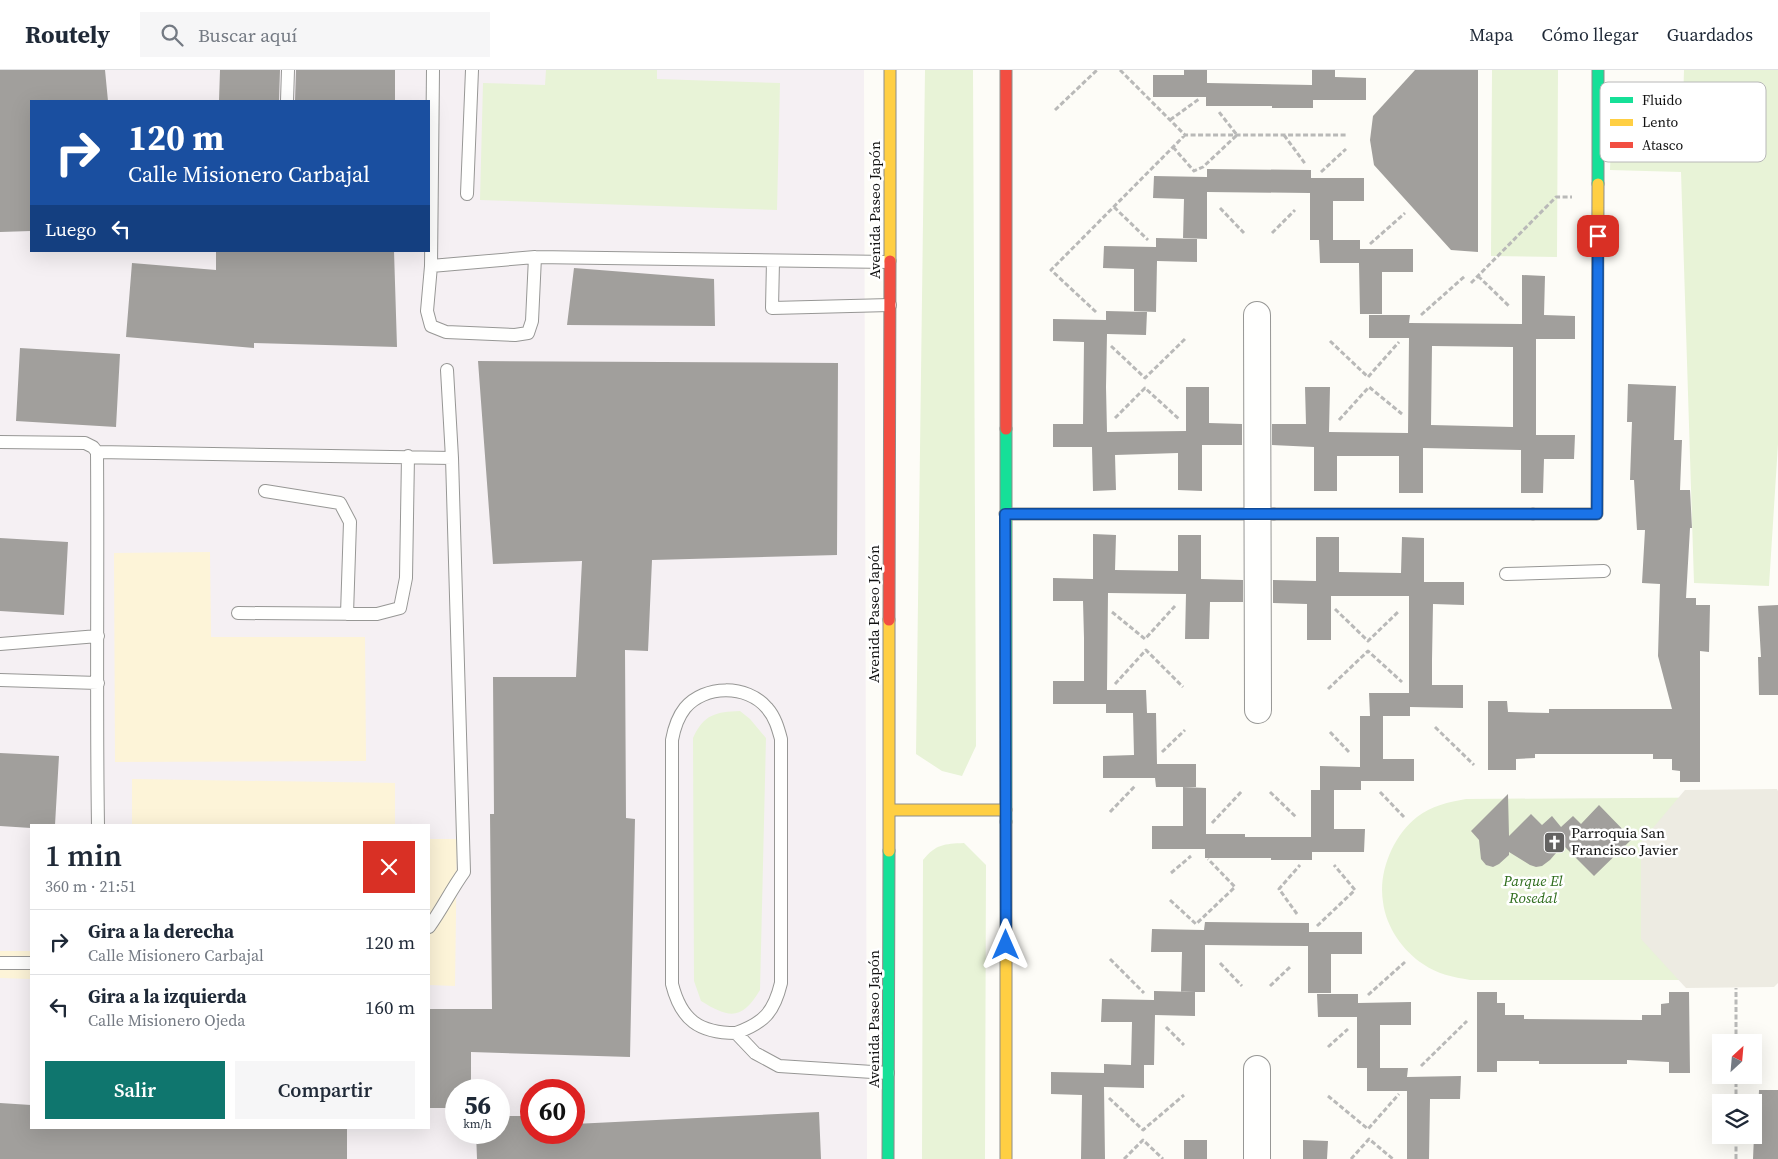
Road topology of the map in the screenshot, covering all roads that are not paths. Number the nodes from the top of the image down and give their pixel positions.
1 (288, 70) edge
2 (433, 70) edge
3 (472, 70) edge
4 (890, 70) edge
5 (1006, 70) edge
6 (1598, 70) edge
7 (287, 100) edge
8 (467, 194) dead end
9 (535, 257) junction
10 (773, 260) junction
11 (890, 262) junction
12 (431, 266) junction
13 (890, 305) junction
14 (1257, 315) dead end
15 (447, 370) dead end
16 (0, 442) edge
17 (96, 452) junction
18 (408, 456) junction
19 (452, 458) junction
20 (265, 491) dead end
21 (1005, 514) junction
22 (1257, 515) junction
23 (1604, 571) dead end
24 (1506, 574) dead end
25 (238, 613) dead end
26 (347, 614) junction
27 (98, 636) junction
28 (0, 644) edge
29 (0, 680) edge
30 (98, 683) junction
31 (1258, 710) dead end
32 (889, 810) junction
33 (1006, 810) junction
34 (98, 824) edge
35 (430, 926) edge
36 (30, 962) edge
37 (0, 963) edge
38 (736, 1033) junction
39 (1257, 1069) dead end
40 (888, 1073) junction
41 (888, 1159) edge
42 (1006, 1159) edge
43 (1257, 1159) edge

1 - 7 lane
2 - 12 lane
3 - 8 lane
4 - 11 main road, Avenida Paseo Japón
5 - 21 main road
6 - 22 main road
9 - 10 lane
9 - 12 lane
9 - 12 lane
10 - 11 lane
10 - 13 lane
11 - 13 main road, Avenida Paseo Japón
13 - 32 main road, Avenida Paseo Japón
14 - 22 street
15 - 19 lane
16 - 17 lane
17 - 18 lane
17 - 27 lane
18 - 19 lane
18 - 26 lane
19 - 35 lane
20 - 26 lane
21 - 22 main road
21 - 33 main road
22 - 31 street
23 - 24 lane
25 - 26 lane
27 - 28 lane
27 - 30 lane
29 - 30 lane
30 - 34 lane
32 - 33 main road
32 - 40 main road, Avenida Paseo Japón
33 - 42 main road
36 - 37 lane
38 - 38 lane
38 - 40 lane
39 - 43 street
40 - 41 main road, Avenida Paseo Japón

